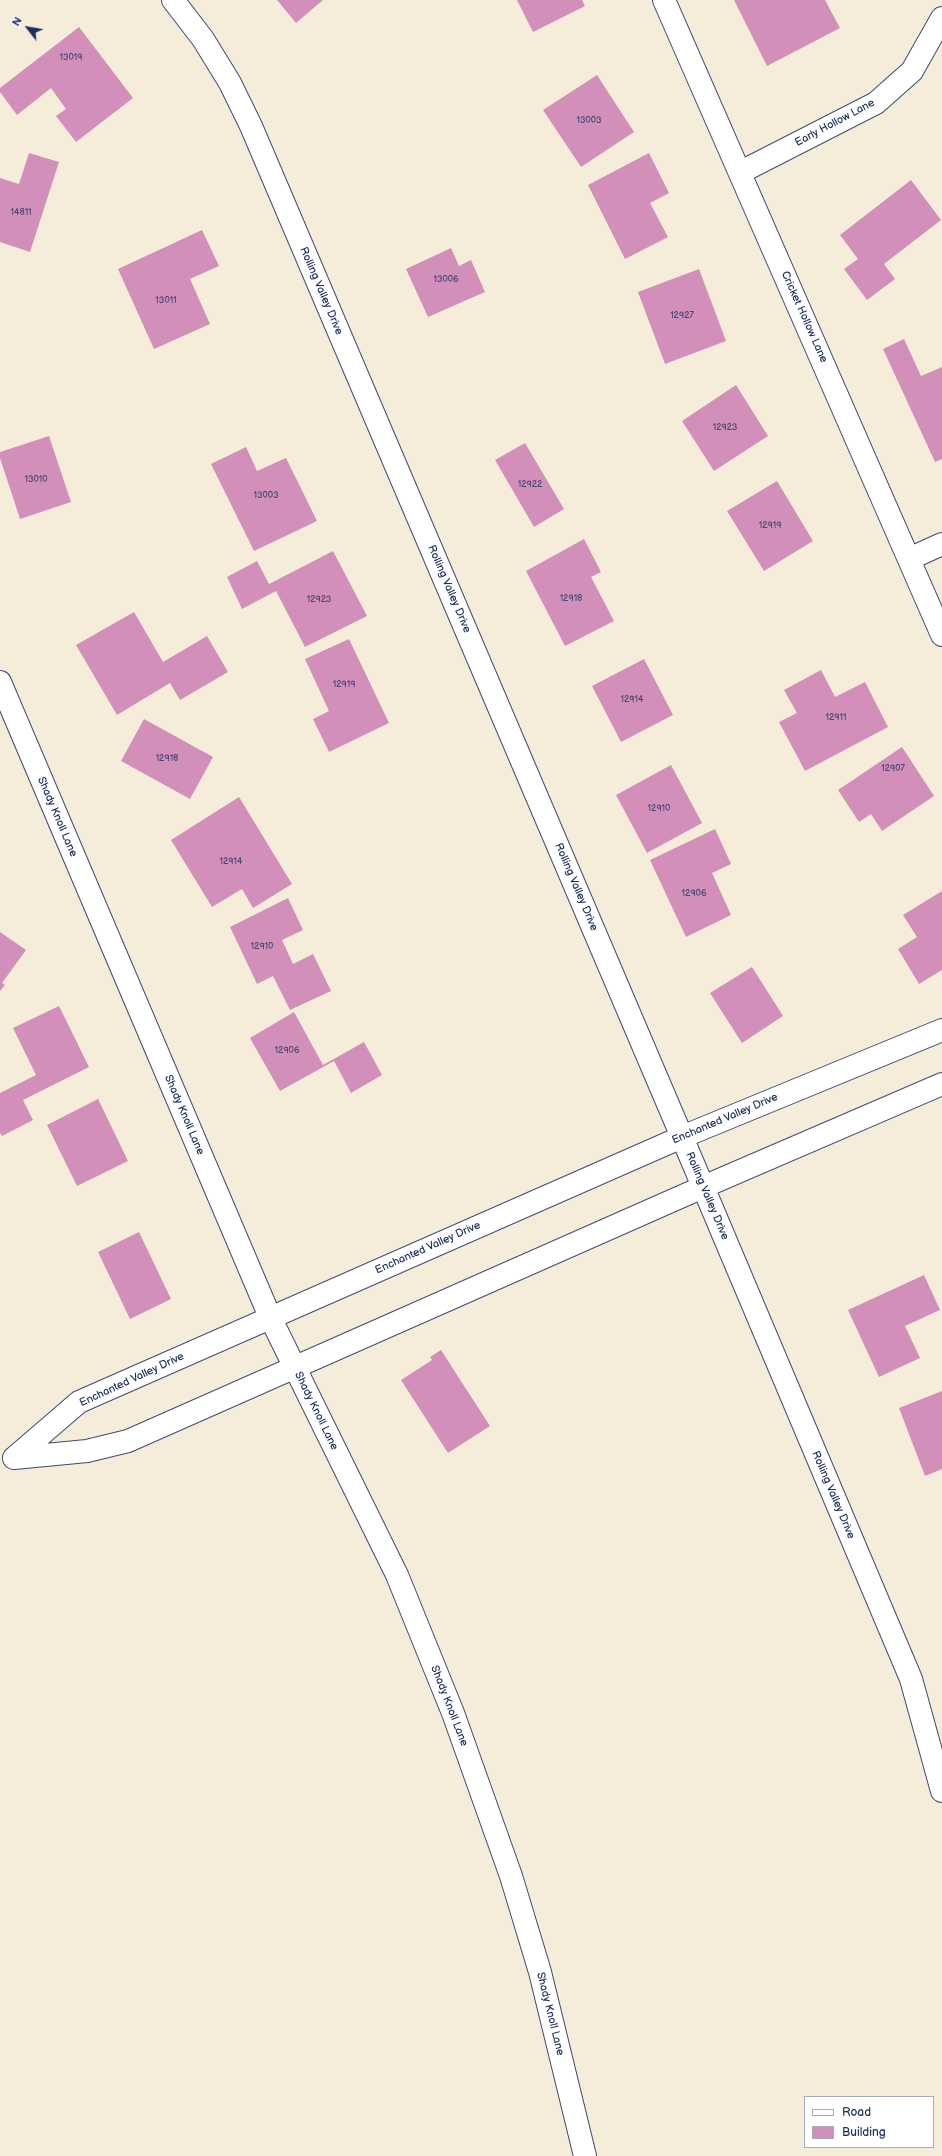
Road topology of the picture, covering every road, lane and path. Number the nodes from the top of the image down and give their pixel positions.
1 (173, 0) edge
2 (664, 0) edge
3 (942, 18) edge
4 (741, 172) junction
5 (942, 544) edge
6 (909, 559) junction
7 (942, 635) edge
8 (0, 682) edge
9 (942, 1030) edge
10 (942, 1084) edge
11 (682, 1137) junction
12 (703, 1187) junction
13 (270, 1317) junction
14 (294, 1366) junction
15 (942, 1791) edge
16 (585, 2156) edge

1 - 11 street, Rolling Valley Drive
2 - 4 street, Cricket Hollow Lane
3 - 4 street, Early Hollow Lane
4 - 6 street, Cricket Hollow Lane
5 - 6 street
6 - 7 street, Cricket Hollow Lane
8 - 13 street, Shady Knoll Lane
9 - 11 street, Enchanted Valley Drive
10 - 12 street, Enchanted Valley Drive
11 - 12 street, Rolling Valley Drive
11 - 13 street, Enchanted Valley Drive
12 - 14 street, Enchanted Valley Drive
12 - 15 street, Rolling Valley Drive
13 - 14 street, Shady Knoll Lane
13 - 14 street, Enchanted Valley Drive
14 - 16 street, Shady Knoll Lane

